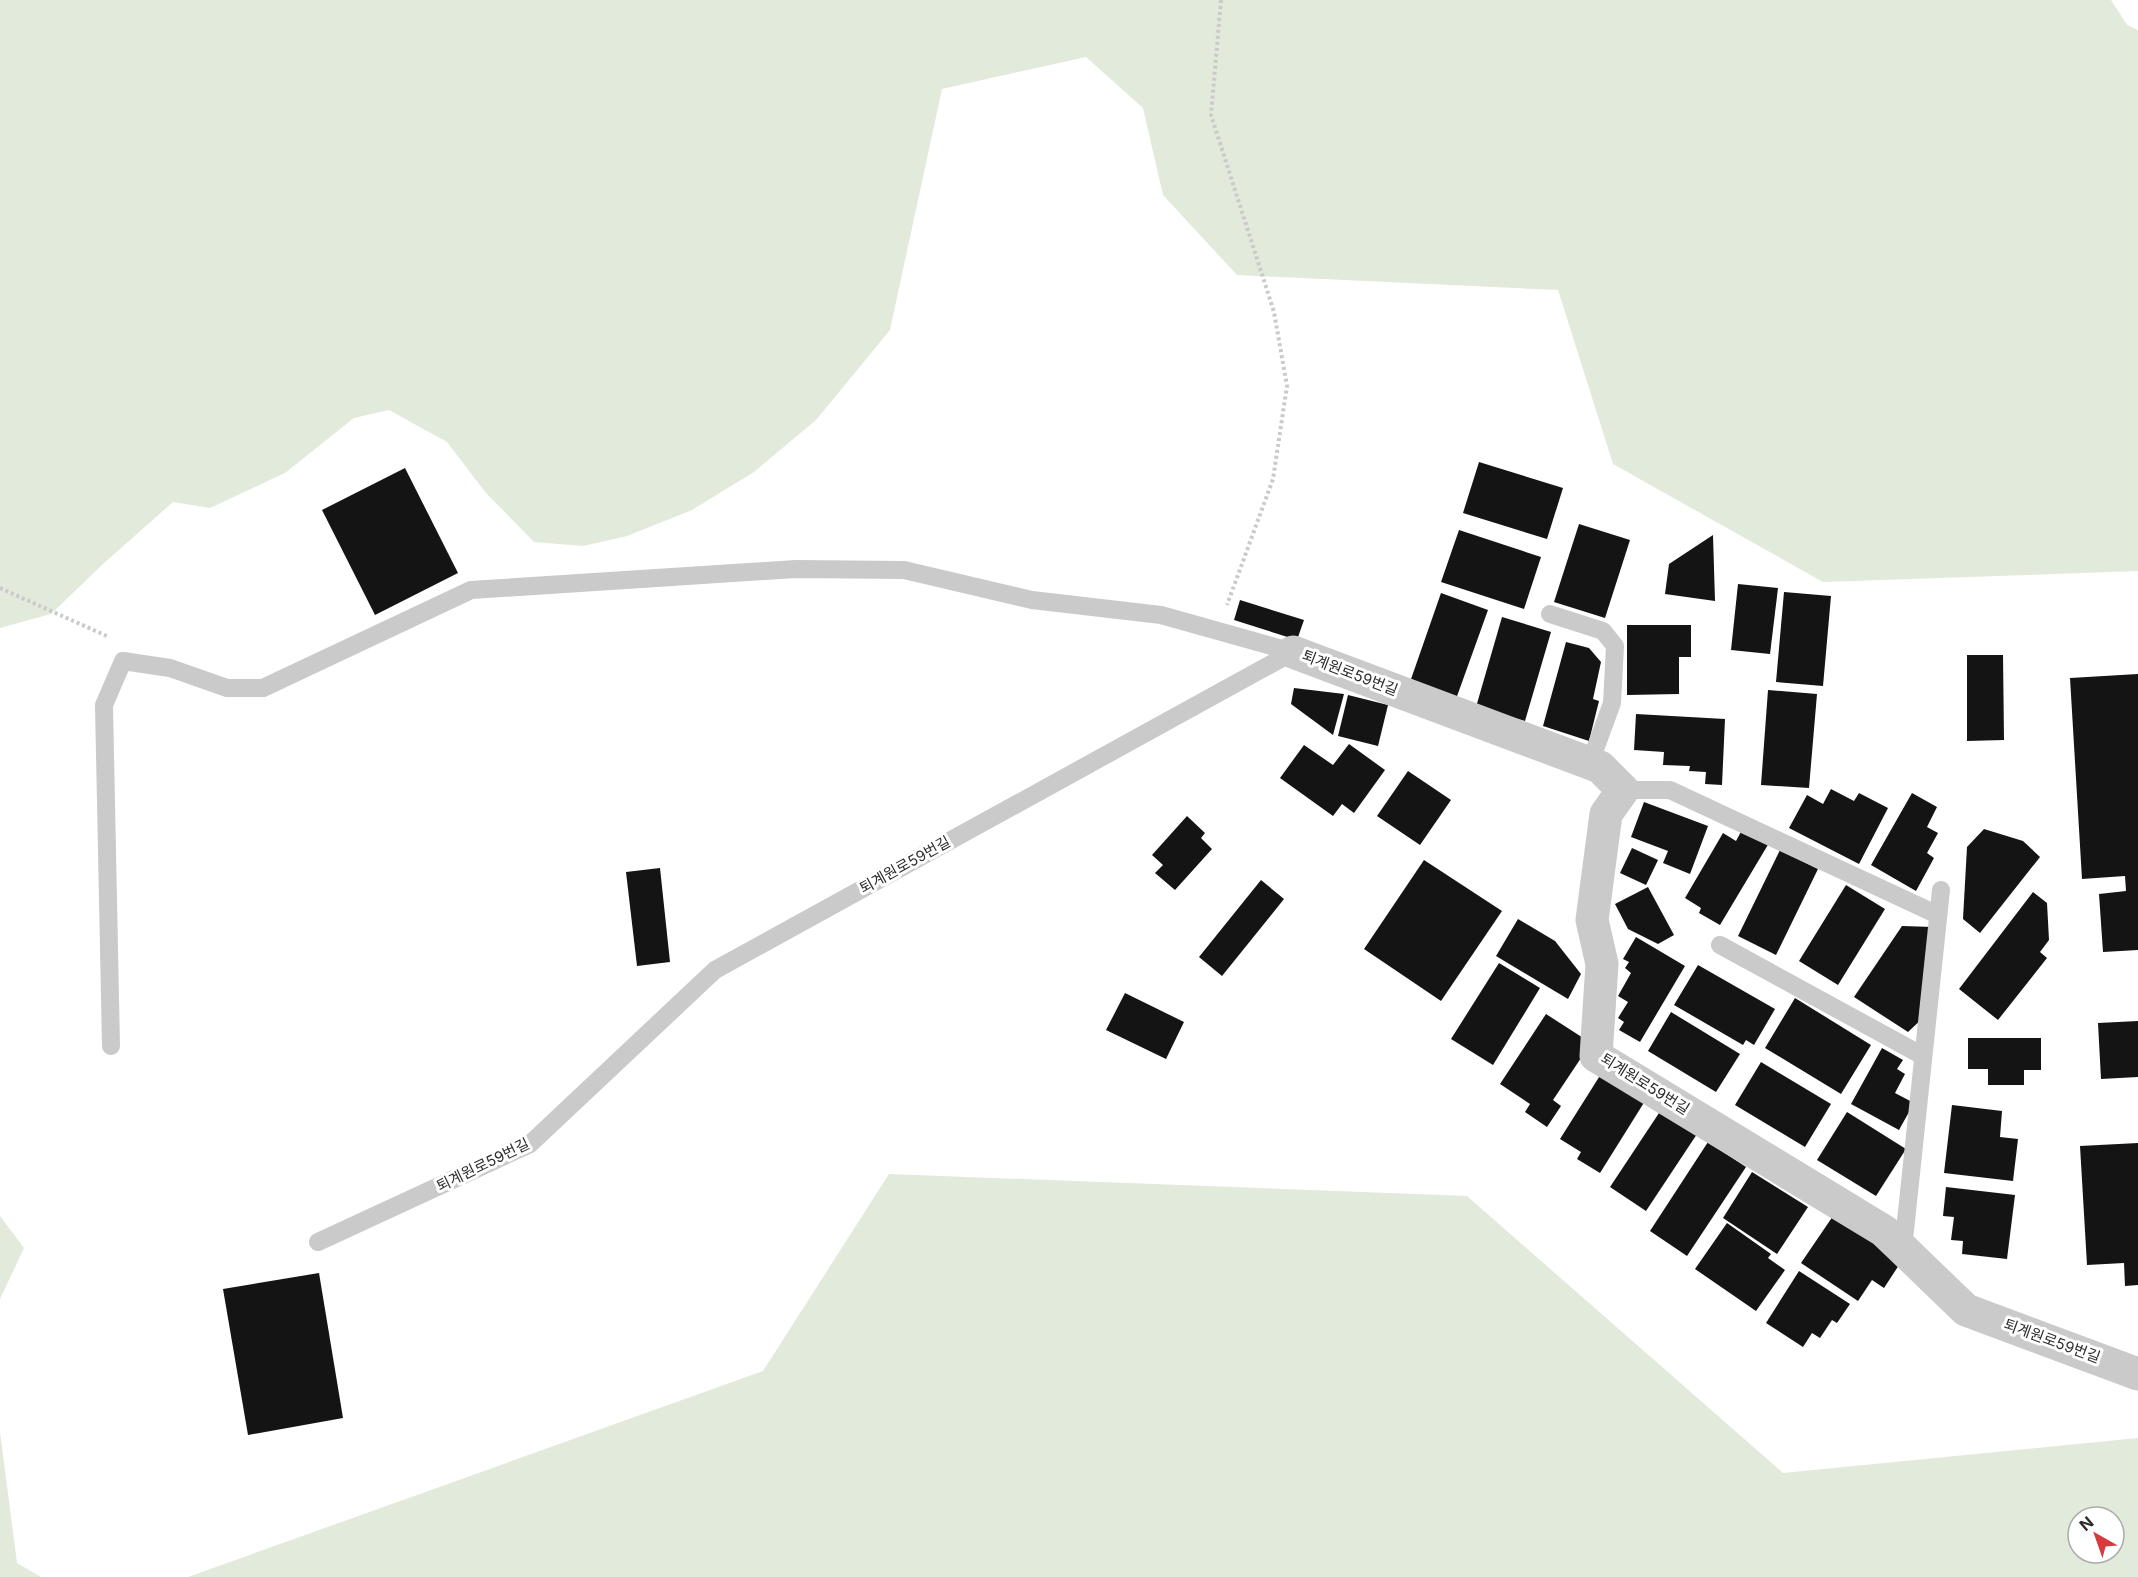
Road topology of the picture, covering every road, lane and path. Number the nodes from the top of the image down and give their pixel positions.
1 (1221, 0) edge
2 (0, 588) edge
3 (1550, 614) dead end
4 (1217, 631) junction
5 (1293, 652) junction
6 (138, 664) junction
7 (1590, 763) junction
8 (1623, 790) junction
9 (1941, 890) dead end
10 (1938, 915) junction
11 (1720, 945) dead end
12 (111, 1046) dead end
13 (1923, 1056) junction
14 (318, 1242) dead end
15 (1903, 1249) junction
16 (2138, 1374) edge

1 - 4 path
2 - 6 path
3 - 7 lane
4 - 5 lane
4 - 6 lane
5 - 7 street, 퇴계원로59번길
5 - 14 lane, 퇴계원로59번길
6 - 12 lane
7 - 8 street, 퇴계원로59번길
8 - 10 lane
8 - 15 street, 퇴계원로59번길
9 - 10 lane
10 - 13 lane
11 - 13 lane
13 - 15 lane
15 - 16 street, 퇴계원로59번길

